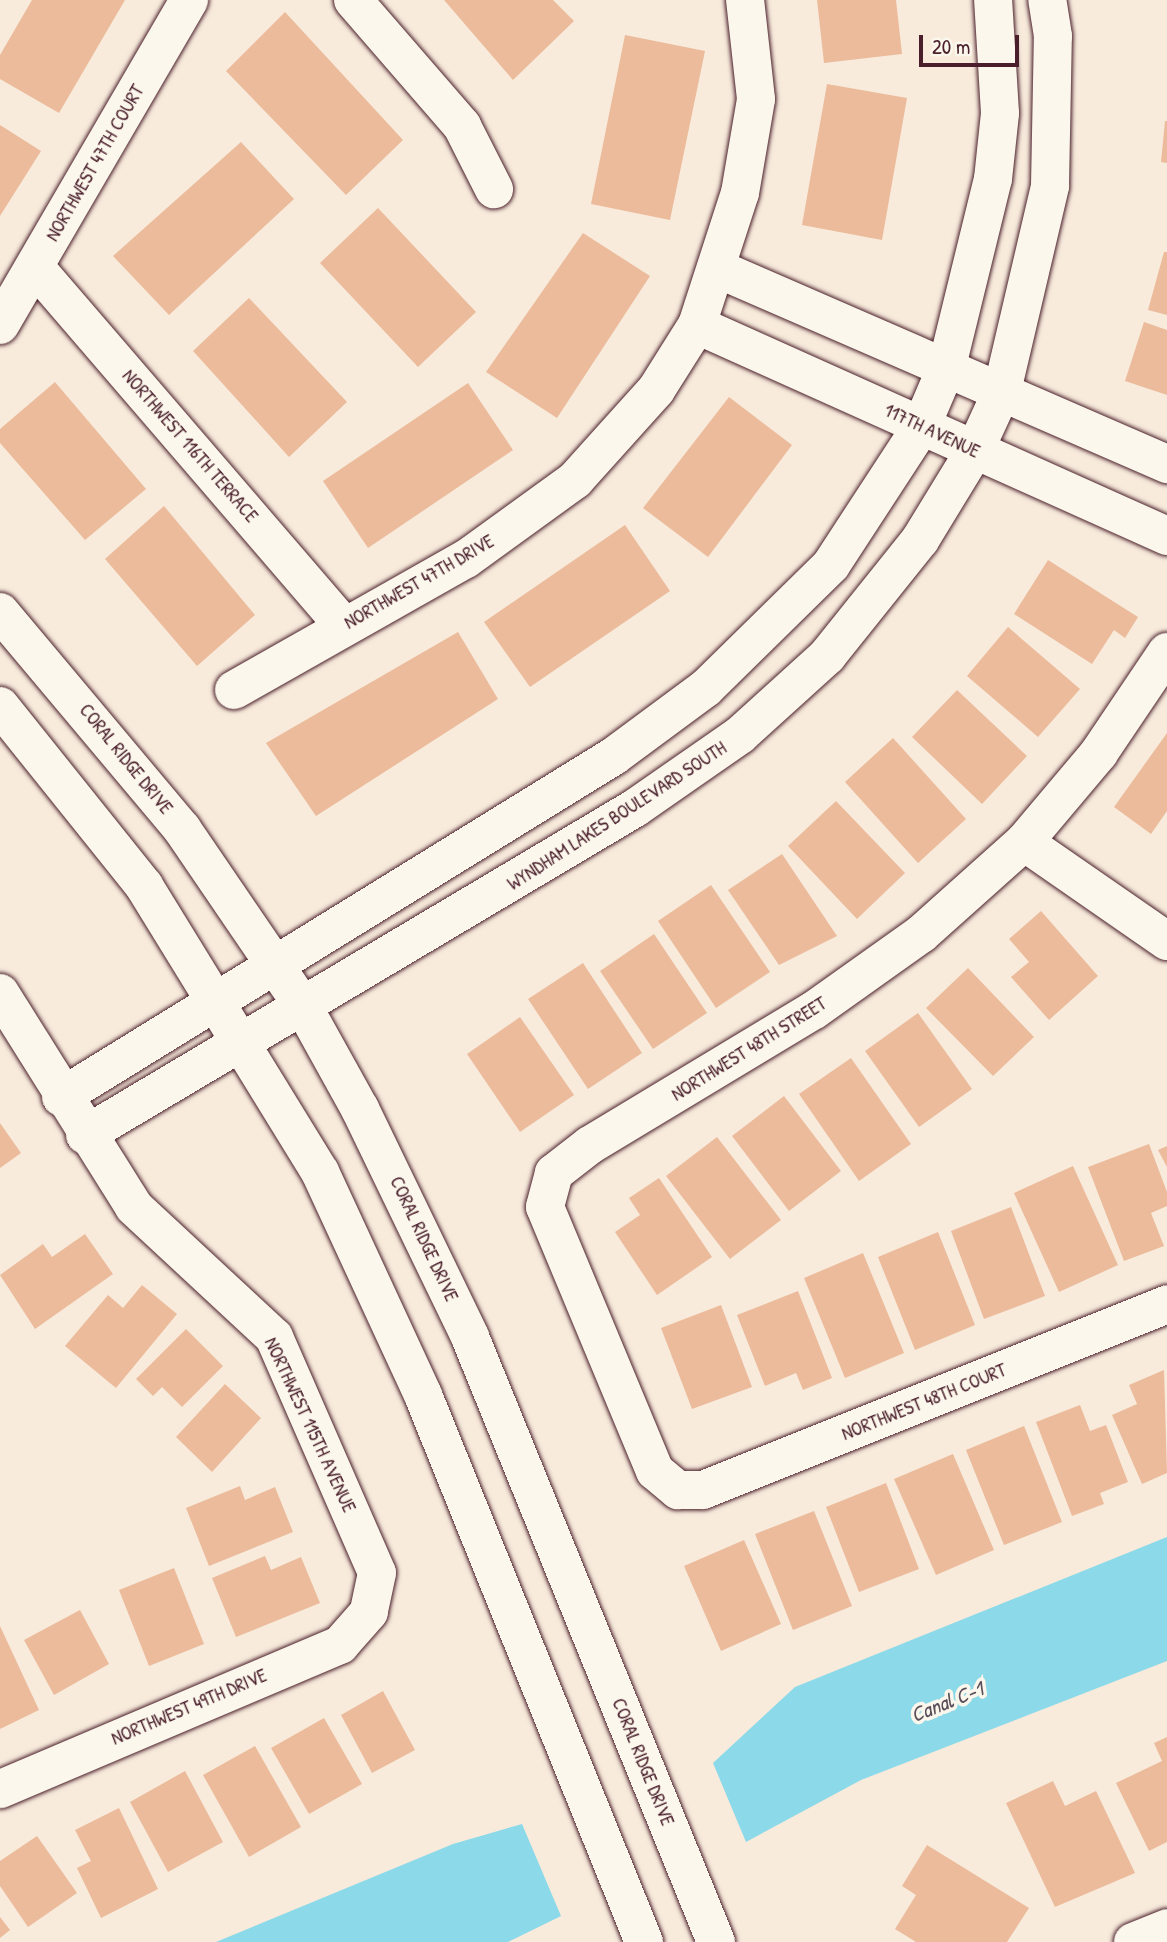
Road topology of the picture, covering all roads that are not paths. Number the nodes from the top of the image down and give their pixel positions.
1 (189, 0) edge
2 (353, 0) edge
3 (745, 0) edge
4 (993, 0) edge
5 (1047, 0) edge
6 (494, 189) dead end
7 (35, 267) junction
8 (716, 268) junction
9 (0, 325) edge
10 (697, 325) junction
11 (947, 366) junction
12 (1002, 391) junction
13 (921, 427) junction
14 (975, 450) junction
15 (1167, 464) edge
16 (1167, 536) edge
17 (0, 612) edge
18 (344, 626) junction
19 (1167, 652) edge
20 (234, 690) dead end
21 (0, 705) edge
22 (1024, 842) junction
23 (1167, 941) edge
24 (276, 967) junction
25 (0, 993) edge
26 (220, 1001) junction
27 (304, 1008) junction
28 (244, 1042) junction
29 (61, 1097) junction
30 (85, 1135) junction
31 (1167, 1304) edge
32 (678, 1490) joint
33 (369, 1612) joint
34 (0, 1789) edge
35 (1167, 1928) edge
36 (644, 1942) edge
37 (716, 1942) edge
38 (1133, 1942) edge

1 - 7 street, NORTHWEST 47TH COURT
2 - 6 street
3 - 8 street, NORTHWEST 47TH DRIVE
4 - 11 street
5 - 12 street, WYNDHAM LAKES BOULEVARD SOUTH
7 - 9 street, NORTHWEST 47TH COURT
7 - 18 street, NORTHWEST 116TH TERRACE
8 - 10 street, NORTHWEST 47TH DRIVE
8 - 11 street
10 - 13 street, 117TH AVENUE
10 - 18 street, NORTHWEST 47TH DRIVE
11 - 12 street
11 - 13 street
12 - 14 street, WYNDHAM LAKES BOULEVARD SOUTH
12 - 15 street
13 - 14 street, 117TH AVENUE
13 - 24 street
14 - 16 street, 117TH AVENUE
14 - 27 street, WYNDHAM LAKES BOULEVARD SOUTH
17 - 24 street, CORAL RIDGE DRIVE
18 - 20 street, NORTHWEST 47TH DRIVE
19 - 22 street, NORTHWEST 48TH STREET
21 - 26 street
22 - 23 street
22 - 32 street, NORTHWEST 48TH STREET
24 - 26 street
24 - 27 street, CORAL RIDGE DRIVE
25 - 29 street, NORTHWEST 115TH AVENUE
26 - 28 street
26 - 29 street
27 - 28 street, WYNDHAM LAKES BOULEVARD SOUTH
27 - 37 street, CORAL RIDGE DRIVE
28 - 30 street
28 - 36 street
29 - 30 street, NORTHWEST 115TH AVENUE
30 - 33 street, NORTHWEST 115TH AVENUE
31 - 32 street, NORTHWEST 48TH COURT
33 - 34 street, NORTHWEST 49TH DRIVE
35 - 38 street

